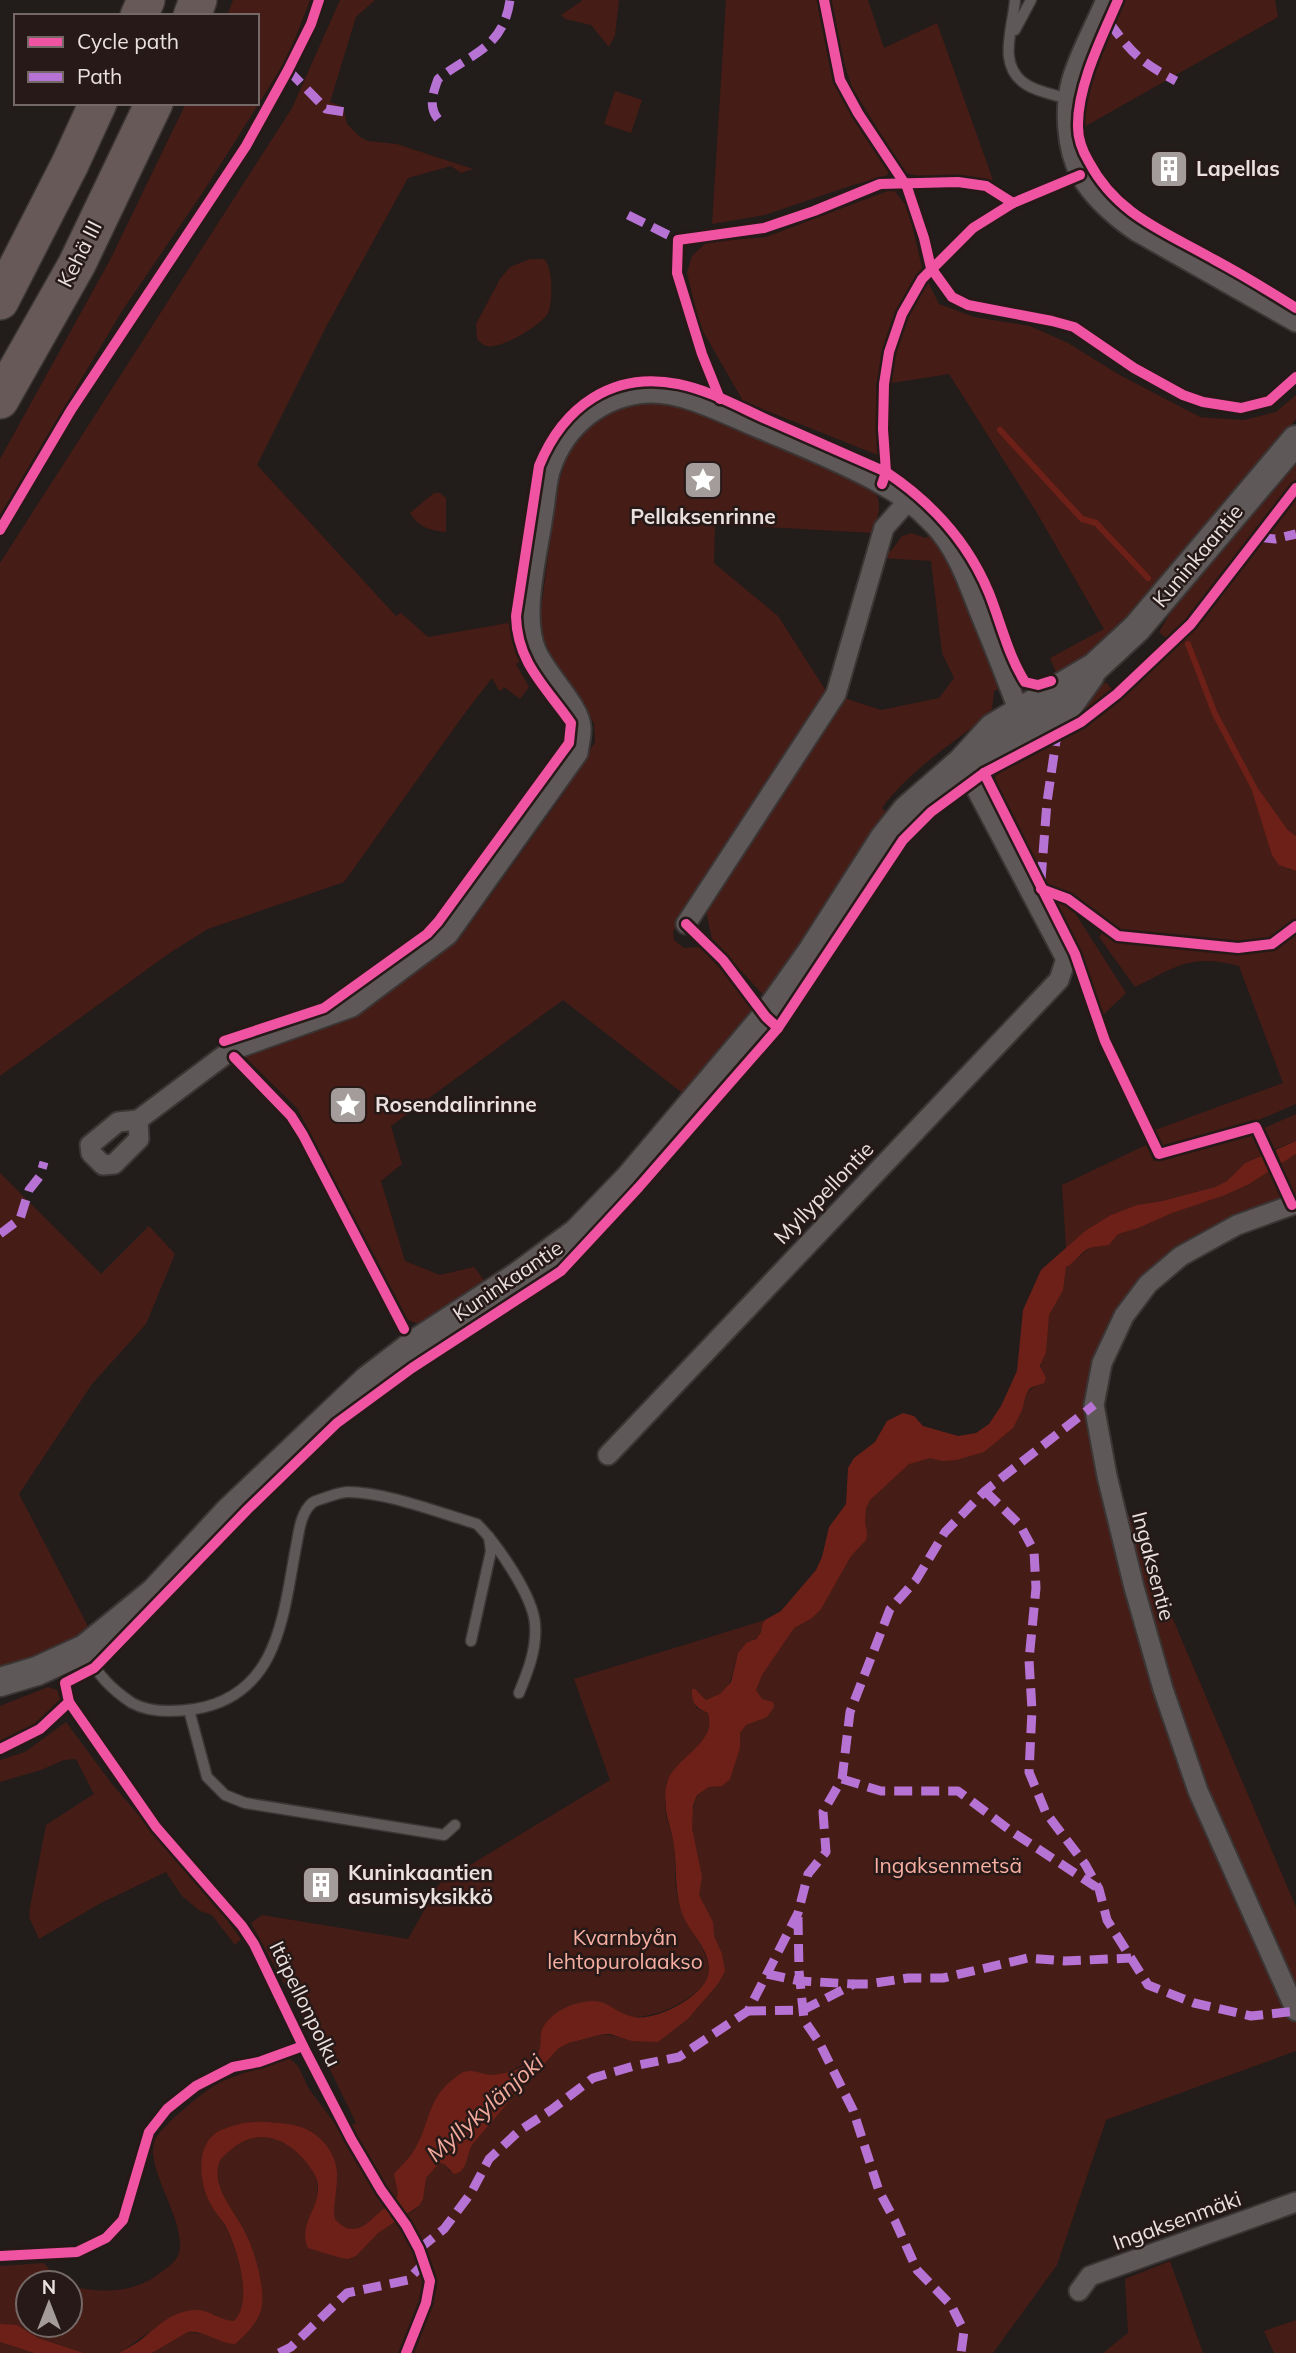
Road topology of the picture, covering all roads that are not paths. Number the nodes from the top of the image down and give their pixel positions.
1 (1016, 0) edge
2 (1031, 0) edge
3 (1106, 0) edge
4 (1011, 36) junction
5 (1069, 99) junction
6 (97, 105) edge
7 (153, 105) edge
8 (0, 301) edge
9 (1296, 322) edge
10 (0, 400) edge
11 (1296, 439) edge
12 (907, 502) junction
13 (1024, 720) junction
14 (962, 762) junction
15 (686, 925) dead end
16 (138, 1120) dead end
17 (1292, 1205) dead end
18 (608, 1455) dead end
19 (489, 1536) junction
20 (471, 1641) dead end
21 (85, 1649) junction
22 (0, 1682) edge
23 (519, 1693) dead end
24 (189, 1710) junction
25 (455, 1825) dead end
26 (1296, 2011) edge
27 (1296, 2202) edge
28 (1079, 2291) dead end

1 - 4 lane
2 - 4 lane
3 - 5 street
4 - 5 lane
5 - 9 street
6 - 8 highway
7 - 10 highway, Kehä III
11 - 13 main road, Kuninkaantie
12 - 13 street
12 - 15 street
12 - 16 street
13 - 14 main road, Kuninkaantie
14 - 18 street, Myllypellontie
14 - 21 main road, Kuninkaantie
17 - 26 street, Ingaksentie
19 - 20 lane
19 - 23 lane
19 - 24 lane
21 - 22 main road, Kuninkaantie
21 - 24 lane
24 - 25 lane
27 - 28 street, Ingaksenmäki

